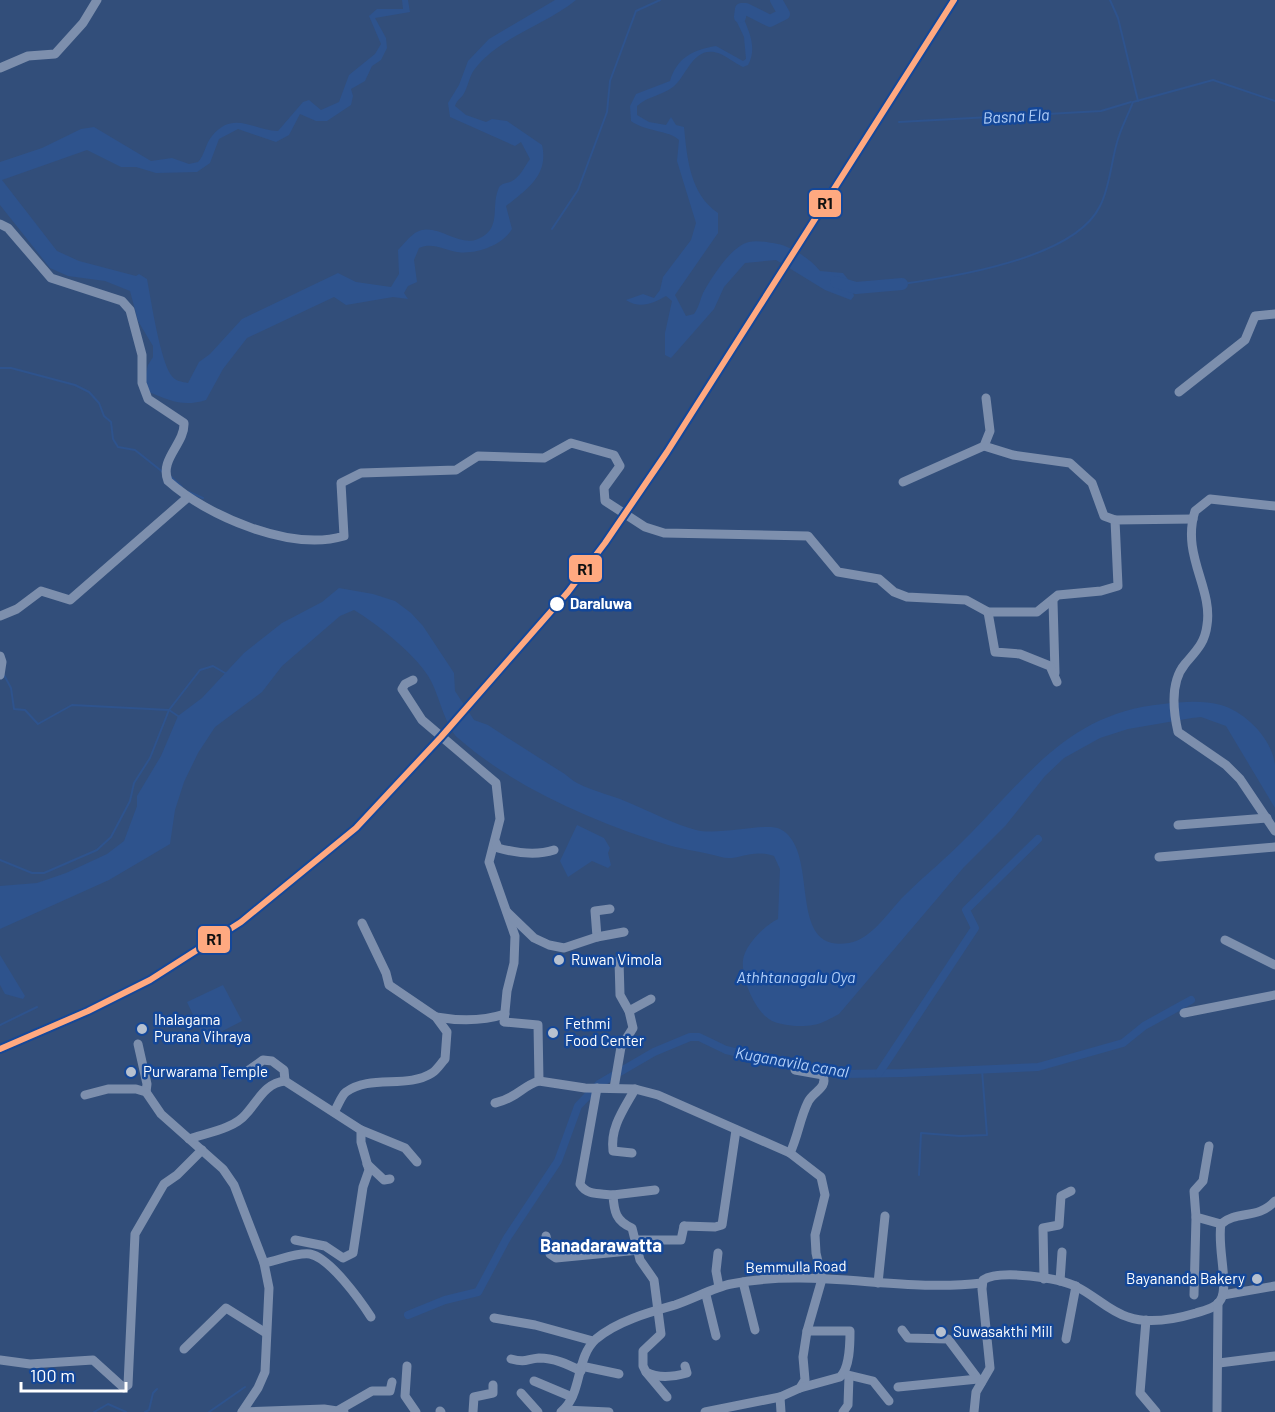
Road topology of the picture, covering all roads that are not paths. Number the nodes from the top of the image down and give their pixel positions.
1 (97, 0) edge
2 (0, 68) edge
3 (0, 224) edge
4 (1275, 314) edge
5 (1179, 392) dead end
6 (986, 398) dead end
7 (984, 446) junction
8 (903, 482) dead end
9 (187, 498) junction
10 (1275, 507) edge
11 (1193, 519) junction
12 (1115, 520) junction
13 (1053, 601) junction
14 (988, 612) junction
15 (0, 616) edge
16 (0, 656) edge
17 (0, 675) edge
18 (413, 680) dead end
19 (1267, 818) junction
20 (1178, 825) dead end
21 (1275, 831) edge
22 (496, 843) junction
23 (1275, 847) edge
24 (554, 850) dead end
25 (1159, 856) dead end
26 (609, 909) dead end
27 (506, 910) junction
28 (362, 923) dead end
29 (624, 932) dead end
30 (597, 937) junction
31 (1225, 940) dead end
32 (619, 960) dead end
33 (1275, 965) edge
34 (1275, 995) edge
35 (651, 999) dead end
36 (628, 1011) junction
37 (1184, 1013) dead end
38 (505, 1014) junction
39 (436, 1017) junction
40 (138, 1044) dead end
41 (249, 1070) dead end
42 (795, 1070) dead end
43 (538, 1081) junction
44 (285, 1082) junction
45 (597, 1088) junction
46 (615, 1088) junction
47 (635, 1089) junction
48 (146, 1092) junction
49 (85, 1095) dead end
50 (495, 1103) dead end
51 (334, 1112) junction
52 (361, 1130) junction
53 (736, 1130) junction
54 (189, 1139) junction
55 (1209, 1146) dead end
56 (202, 1150) junction
57 (632, 1153) dead end
58 (790, 1153) junction
59 (417, 1162) dead end
60 (367, 1164) junction
61 (390, 1179) dead end
62 (655, 1190) dead end
63 (1071, 1191) dead end
64 (613, 1195) junction
65 (1275, 1201) edge
66 (885, 1216) dead end
67 (1196, 1217) junction
68 (1221, 1224) junction
69 (546, 1236) dead end
70 (295, 1240) dead end
71 (638, 1245) junction
72 (1062, 1252) dead end
73 (718, 1253) dead end
74 (264, 1263) junction
75 (822, 1279) junction
76 (1044, 1279) junction
77 (1060, 1281) junction
78 (743, 1282) junction
79 (878, 1283) junction
80 (982, 1283) junction
81 (1076, 1286) junction
82 (1275, 1286) edge
83 (719, 1287) junction
84 (1194, 1294) dead end
85 (706, 1295) junction
86 (1220, 1299) junction
87 (657, 1311) junction
88 (371, 1317) dead end
89 (494, 1318) dead end
90 (1146, 1320) junction
91 (902, 1329) dead end
92 (755, 1330) dead end
93 (807, 1331) junction
94 (266, 1333) junction
95 (716, 1336) dead end
96 (1065, 1339) dead end
97 (593, 1341) junction
98 (184, 1349) dead end
99 (1275, 1356) edge
100 (511, 1359) dead end
101 (0, 1360) edge
102 (1218, 1362) junction
103 (407, 1366) dead end
104 (685, 1366) dead end
105 (581, 1369) junction
106 (646, 1372) junction
107 (619, 1374) dead end
108 (847, 1375) junction
109 (534, 1381) dead end
110 (980, 1381) junction
111 (392, 1382) dead end
112 (493, 1385) dead end
113 (898, 1387) dead end
114 (800, 1388) junction
115 (521, 1393) dead end
116 (572, 1397) junction
117 (667, 1397) dead end
118 (776, 1398) junction
119 (889, 1401) dead end
120 (341, 1411) edge
121 (563, 1411) edge
122 (242, 1412) edge
123 (416, 1412) edge
124 (472, 1412) edge
125 (538, 1412) edge
126 (609, 1412) edge
127 (705, 1412) edge
128 (782, 1412) edge
129 (843, 1412) edge
130 (974, 1412) edge
131 (1156, 1412) edge
132 (1217, 1412) edge

1 - 2 street
3 - 9 street
4 - 5 street
6 - 7 street
7 - 8 street
7 - 12 street
9 - 14 street
9 - 15 street
10 - 11 street
11 - 12 street
11 - 19 street
12 - 13 street
13 - 14 street
13 - 14 street
16 - 17 street
18 - 22 street
19 - 20 street
19 - 21 street
22 - 24 street
22 - 27 street
23 - 25 street
26 - 30 street
27 - 30 street
27 - 38 street
28 - 39 street
29 - 30 street
31 - 33 street
32 - 36 street
34 - 37 street
35 - 36 street
36 - 46 street
38 - 39 street
38 - 43 street
39 - 51 street
40 - 48 street
41 - 44 street
42 - 58 street
43 - 45 street
43 - 50 street
44 - 51 street
44 - 54 street
45 - 46 street
45 - 64 street
46 - 47 street
47 - 53 street
47 - 57 street
48 - 49 street
48 - 54 street
51 - 52 street
52 - 59 street
52 - 60 street
53 - 58 street
53 - 71 street
54 - 56 street
55 - 67 street
56 - 74 street
56 - 101 street
58 - 75 street
60 - 61 street
60 - 70 street
62 - 64 street
63 - 76 street
64 - 71 street
65 - 68 street
66 - 79 street
67 - 68 street
67 - 84 street
68 - 86 street
69 - 71 street
71 - 87 street
72 - 77 street
73 - 83 street
74 - 88 street
74 - 94 street
75 - 78 street, Bemmulla Road
75 - 79 street, Bemmulla Road
75 - 93 street
76 - 77 street, Bemmulla Road
76 - 80 street, Bemmulla Road
77 - 81 street, Bemmulla Road
78 - 83 street, Bemmulla Road
78 - 92 street
79 - 80 street, Bemmulla Road
80 - 110 street
81 - 90 street, Bemmulla Road
81 - 96 street
82 - 86 street
83 - 85 street, Bemmulla Road
85 - 87 street, Bemmulla Road
85 - 95 street
86 - 90 street
86 - 102 street
87 - 97 street, Bemmulla Road
87 - 106 street
89 - 97 street
90 - 131 street
91 - 110 street
93 - 108 street
93 - 114 street
94 - 98 street
94 - 122 street
97 - 105 street
99 - 102 street
100 - 105 street
102 - 132 street
103 - 123 street
104 - 106 street
105 - 107 street
105 - 116 street
106 - 117 street
108 - 114 street
108 - 119 street
108 - 129 street
109 - 116 street
110 - 113 street
110 - 130 street
111 - 120 street
112 - 124 street
114 - 118 street
115 - 125 street
116 - 121 street
118 - 127 street
118 - 128 street
120 - 122 street
121 - 126 street

